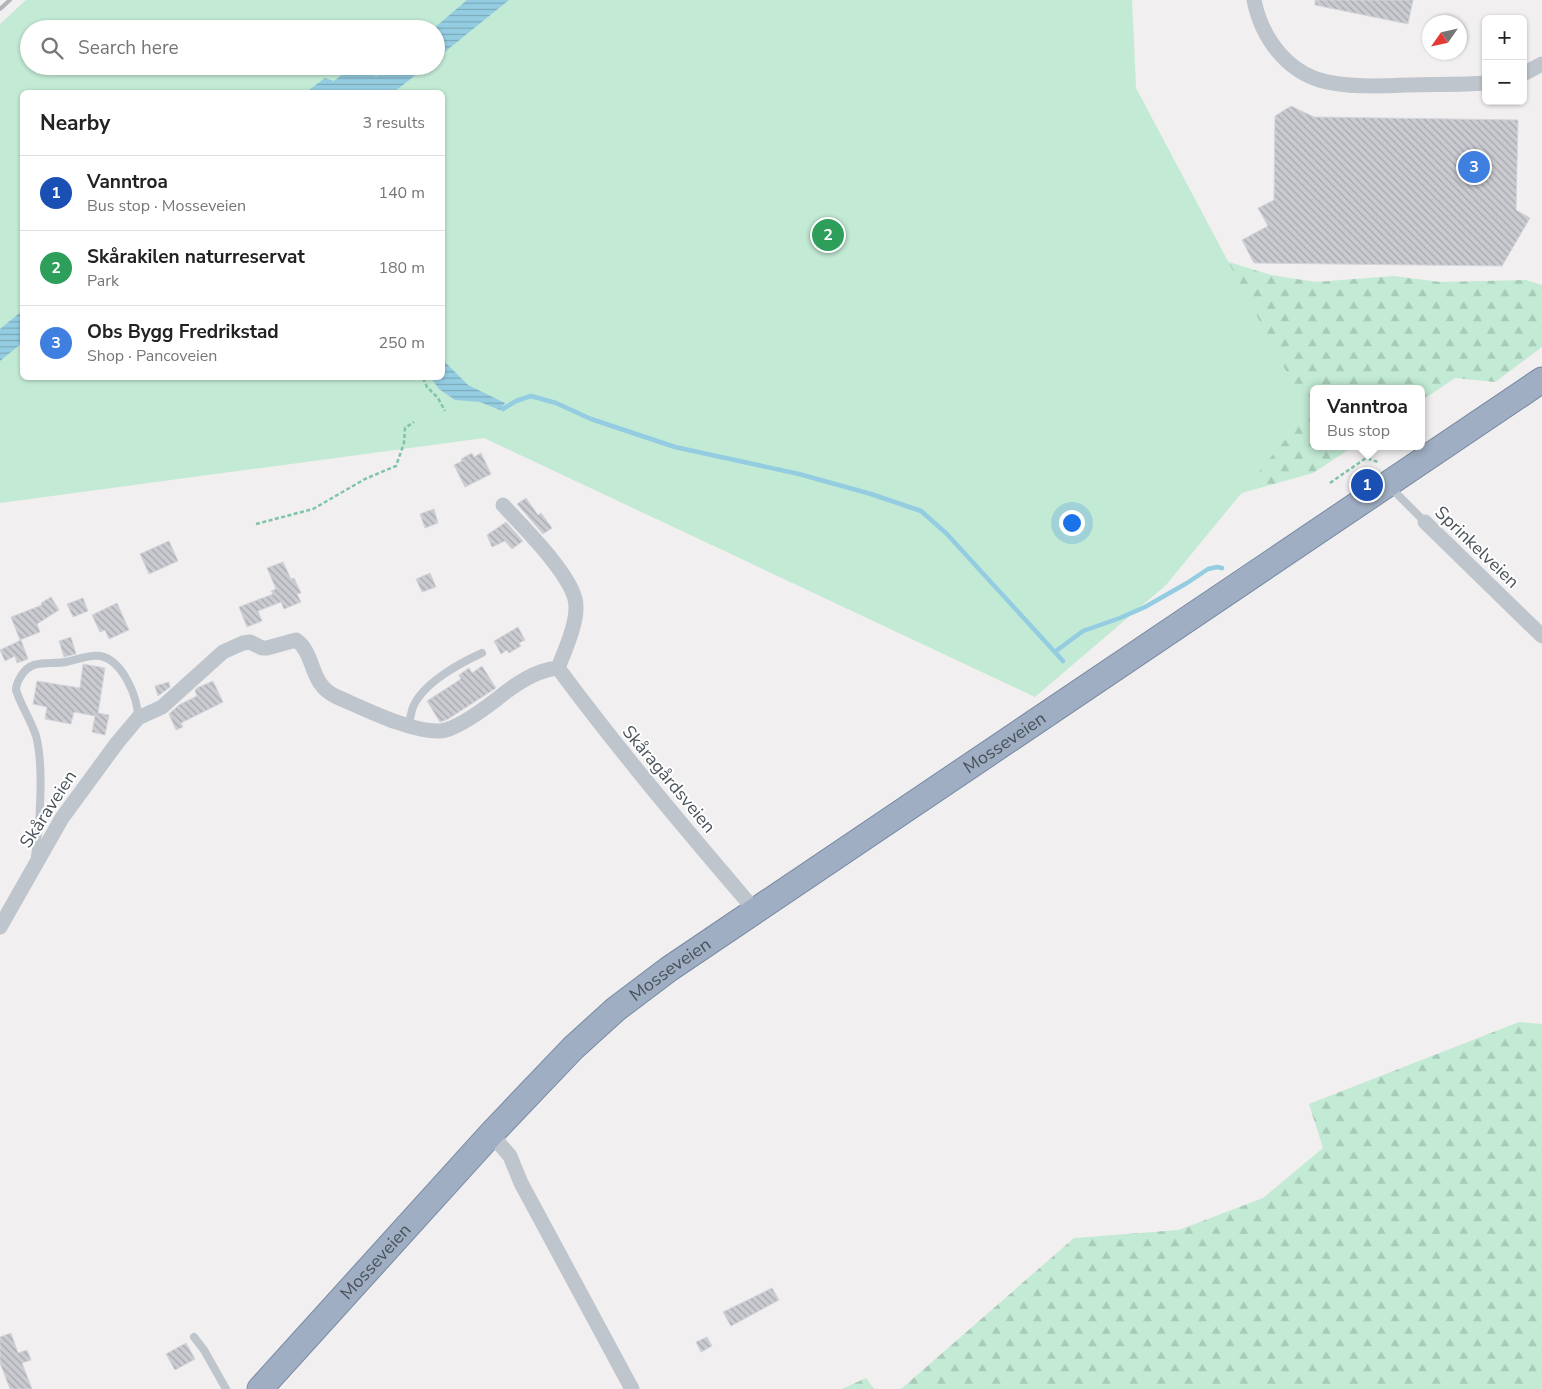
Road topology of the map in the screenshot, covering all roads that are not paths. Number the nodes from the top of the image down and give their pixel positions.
1 (1254, 0) edge
2 (1542, 64) edge
3 (1527, 72) edge
4 (1482, 83) edge
5 (1542, 380) edge
6 (1425, 448) edge
7 (1422, 450) edge
8 (1382, 473) junction
9 (503, 505) dead end
10 (1425, 522) joint
11 (1542, 636) edge
12 (482, 653) dead end
13 (558, 668) junction
14 (138, 718) junction
15 (408, 726) junction
16 (34, 866) junction
17 (755, 912) junction
18 (0, 927) edge
19 (491, 1134) junction
20 (194, 1336) dead end
21 (226, 1389) edge
22 (260, 1389) edge
23 (632, 1389) edge

1 - 4 street
2 - 3 street
5 - 6 highway, Mosseveien
7 - 8 highway, Mosseveien
8 - 10 lane, Sprinkelveien
8 - 17 highway, Mosseveien
9 - 13 street
10 - 11 street, Sprinkelveien
12 - 15 lane
13 - 15 street
13 - 17 street, Skåragårdsveien
14 - 15 street
14 - 16 street, Skåraveien
14 - 16 lane
16 - 18 street, Skåraveien
17 - 19 highway, Mosseveien
19 - 22 highway, Mosseveien
19 - 23 street
20 - 21 lane

